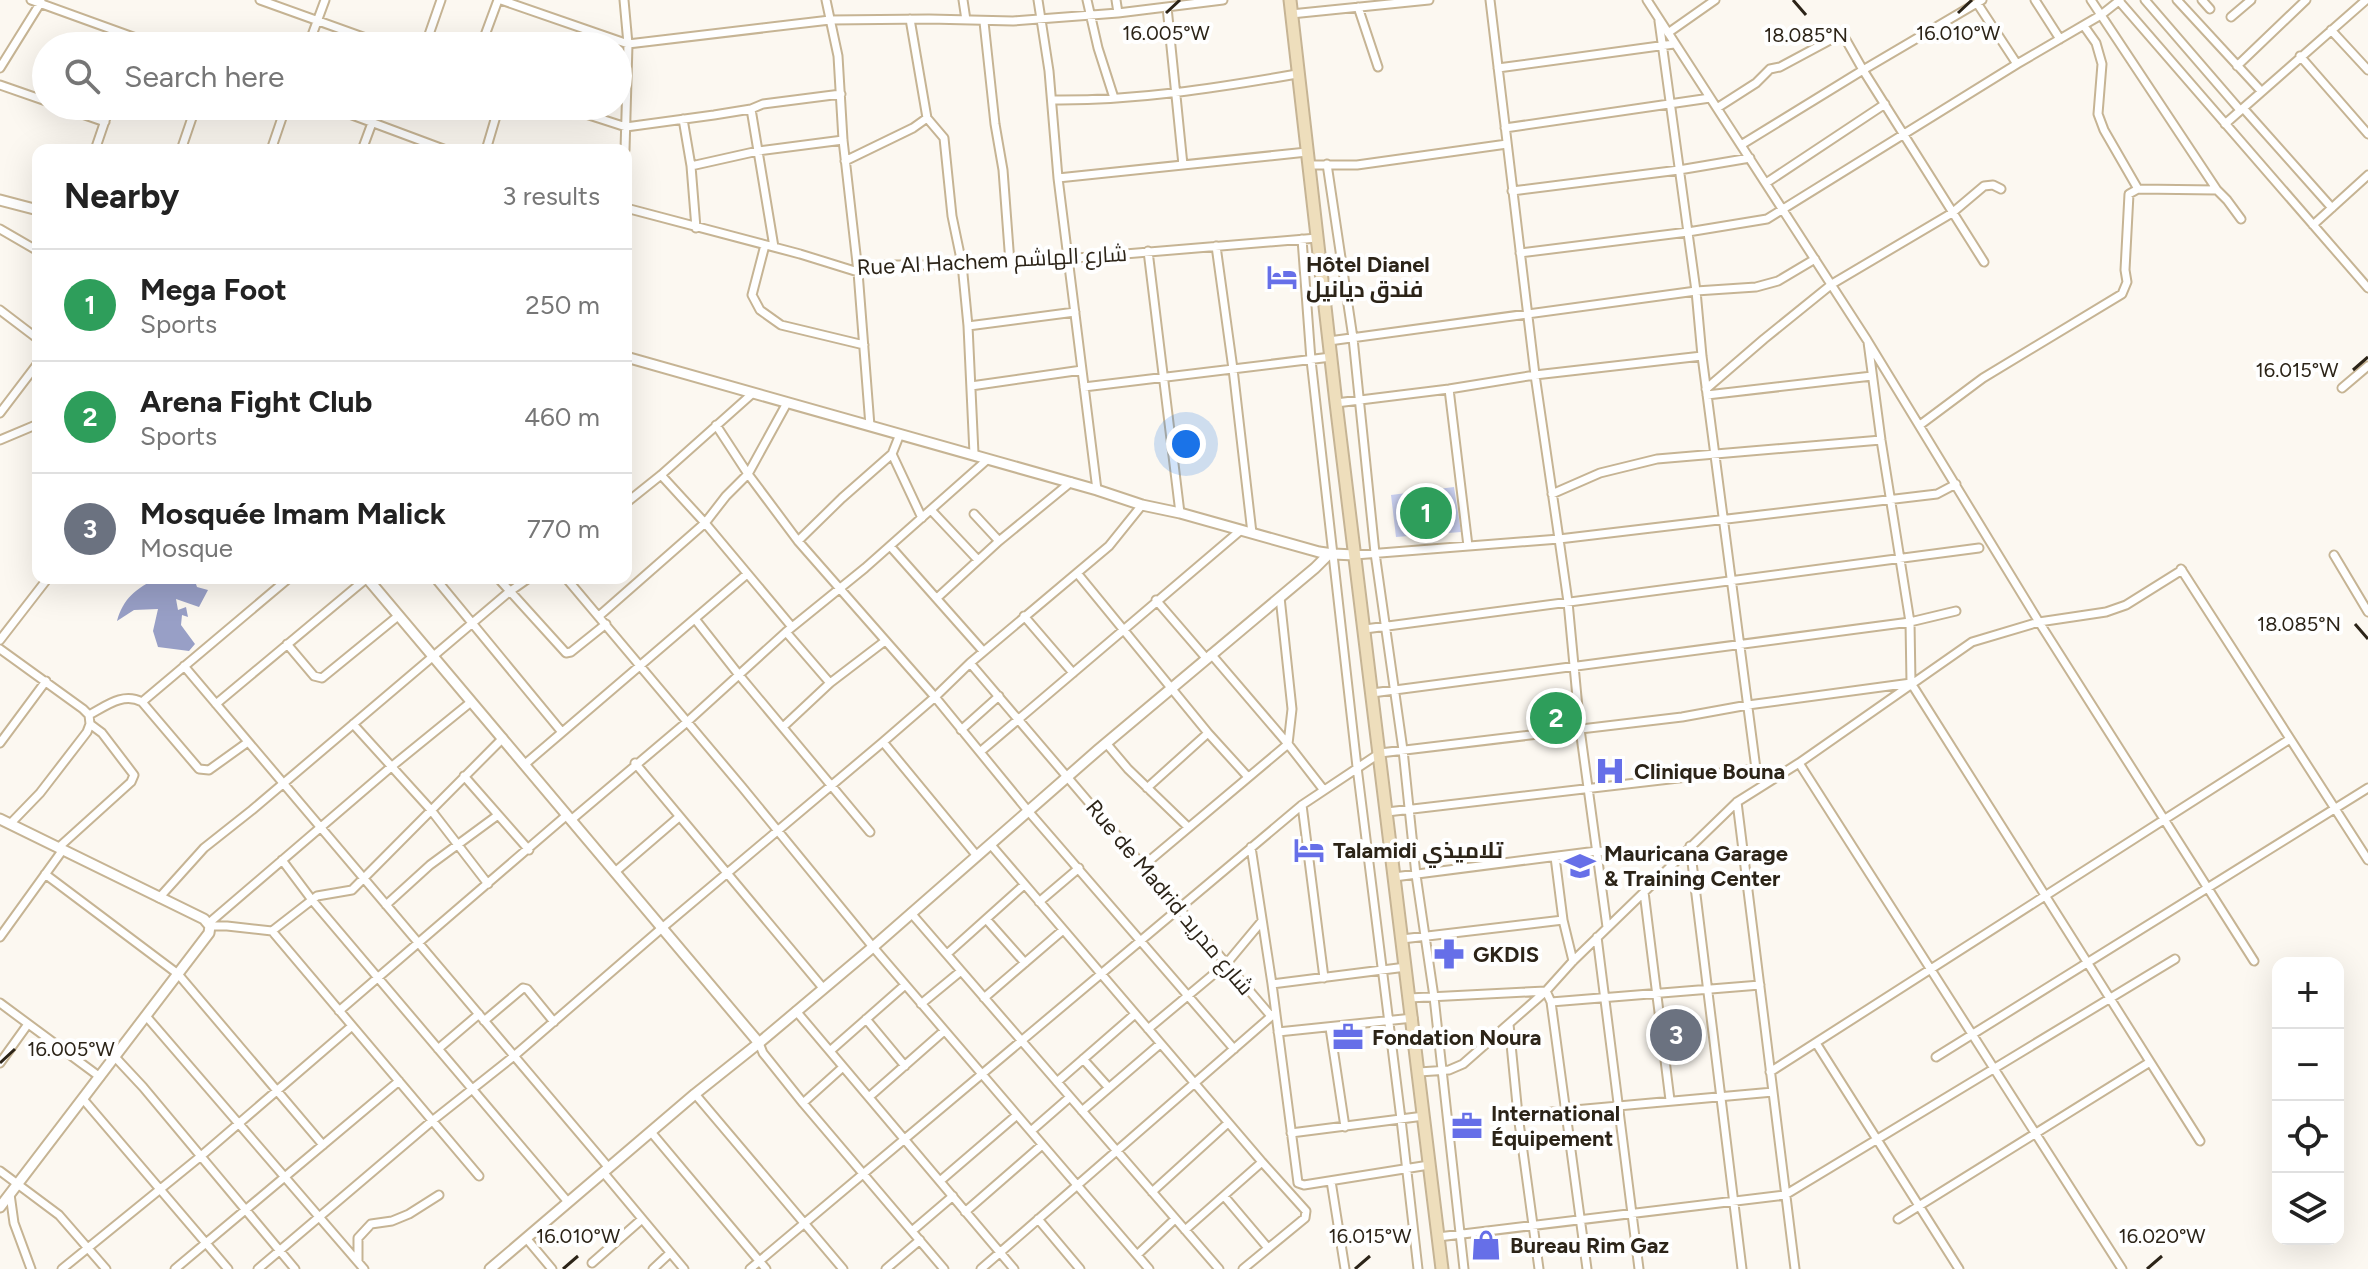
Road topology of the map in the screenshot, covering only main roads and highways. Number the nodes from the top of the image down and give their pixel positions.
1 (1290, 0) edge
2 (1442, 1269) edge

1 - 2 main road

